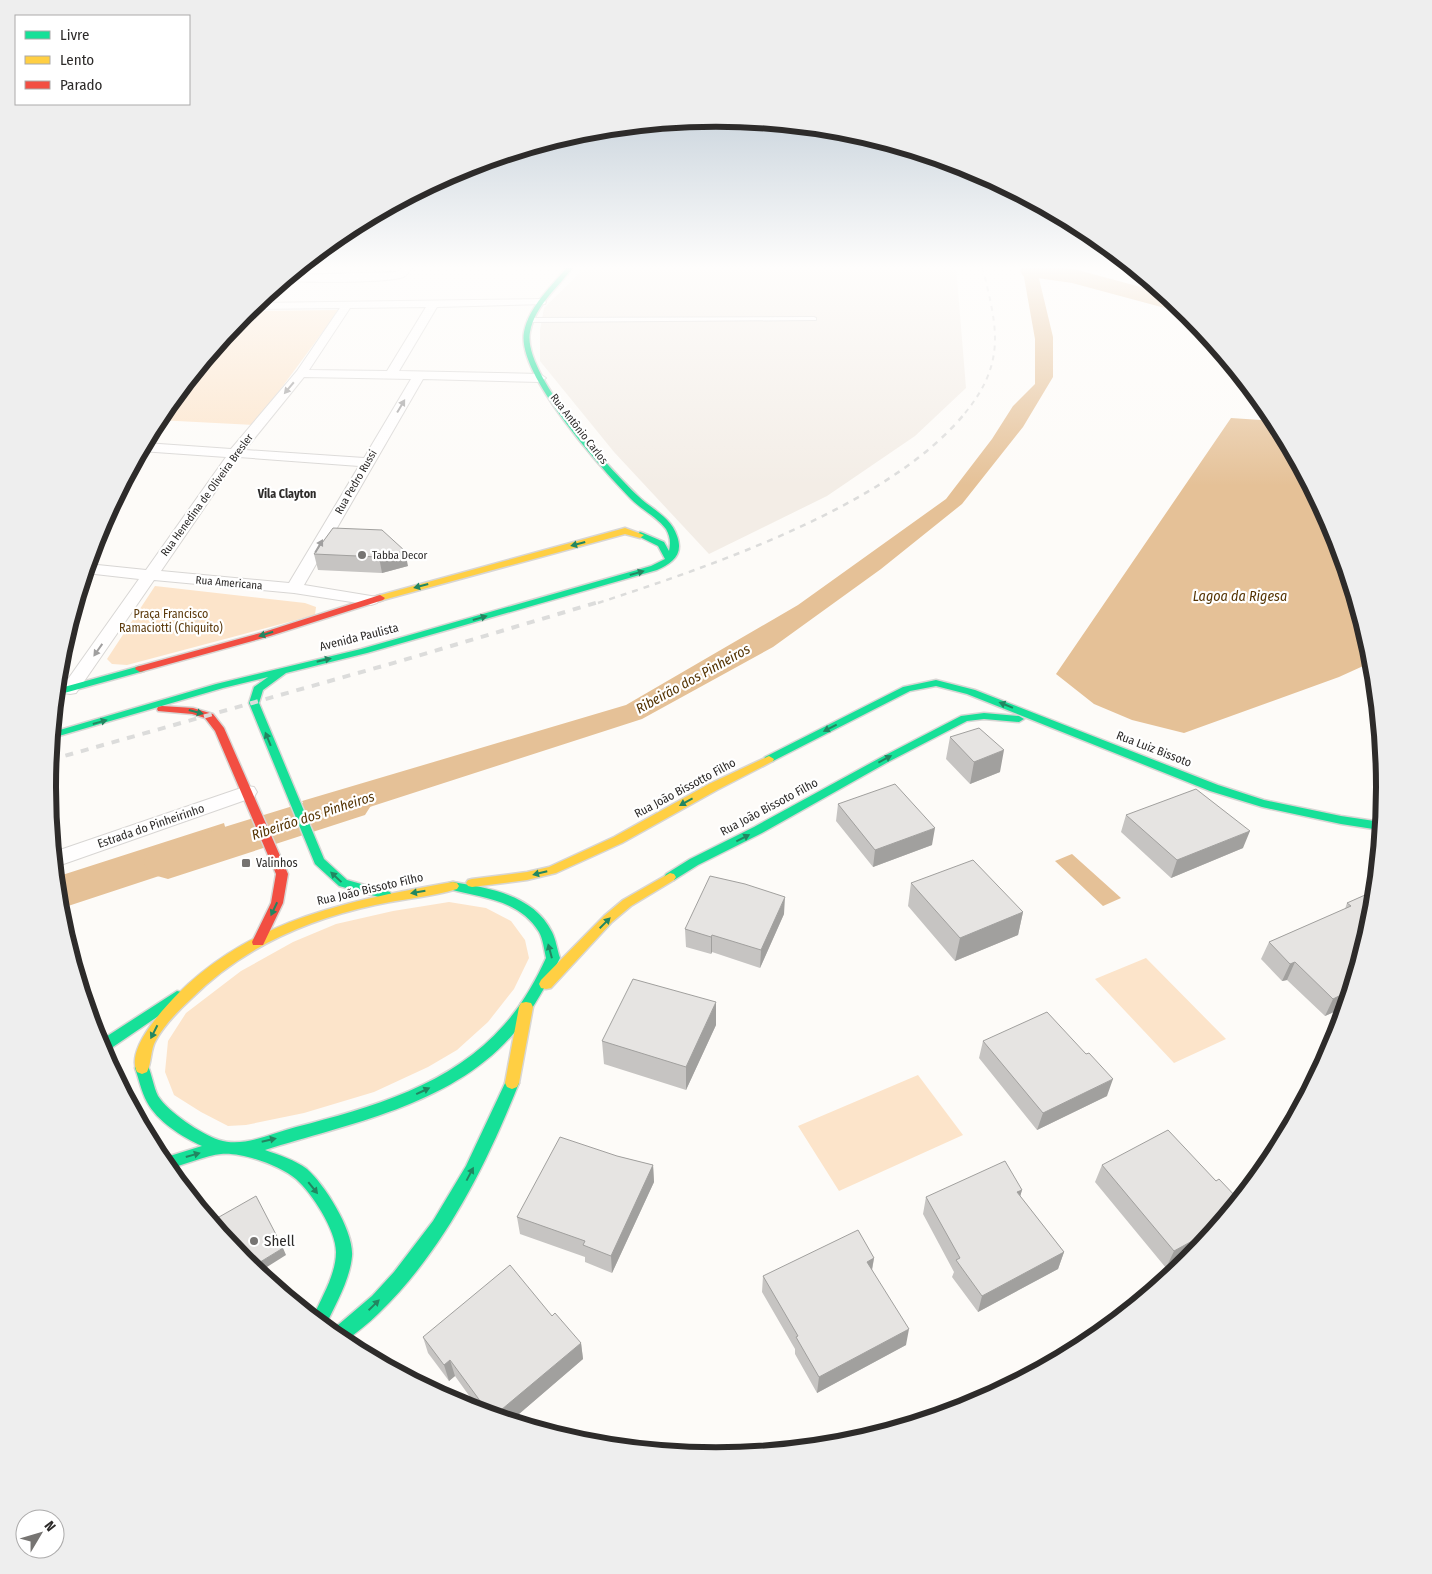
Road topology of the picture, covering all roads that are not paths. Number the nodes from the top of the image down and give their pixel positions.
1 (324, 339) edge
2 (412, 339) edge
3 (527, 339) edge
4 (301, 373) junction
5 (390, 376) junction
6 (418, 377) junction
7 (540, 378) junction
8 (151, 447) edge
9 (236, 452) junction
10 (367, 462) junction
11 (641, 515) junction
12 (625, 531) junction
13 (670, 560) junction
14 (93, 570) edge
15 (149, 575) junction
16 (294, 588) junction
17 (371, 600) junction
18 (289, 668) junction
19 (922, 685) junction
20 (64, 690) edge
21 (954, 700) dead end
22 (148, 709) junction
23 (1051, 724) junction
24 (59, 733) edge
25 (249, 796) junction
26 (1374, 825) edge
27 (61, 858) edge
28 (453, 886) junction
29 (390, 896) junction
30 (258, 942) junction
31 (197, 982) junction
32 (535, 995) junction
33 (526, 1007) junction
34 (108, 1043) edge
35 (221, 1147) junction
36 (242, 1147) junction
37 (173, 1161) edge
38 (322, 1316) edge
39 (344, 1332) edge

1 - 4 street, Rua Henedina de Oliveira Bresler
2 - 5 street
3 - 7 main road, Rua Antônio Carlos
4 - 5 street
4 -> 9 street, Rua Henedina de Oliveira Bresler
5 - 6 street
6 - 7 street
10 -> 6 street, Rua Pedro Russi
7 - 11 main road, Rua Antônio Carlos
8 - 9 street
9 - 10 street
9 - 15 street, Rua Henedina de Oliveira Bresler
16 -> 10 street, Rua Pedro Russi
11 - 12 main road
11 - 13 main road, Rua Antônio Carlos
12 - 13 main road
12 -> 17 main road
18 -> 13 main road, Avenida Paulista
14 - 15 street, Rua Americana
15 - 16 street, Rua Americana
15 -> 20 street, Rua Henedina de Oliveira Bresler
16 - 17 street, Rua Americana
17 -> 20 main road
18 - 22 main road, Avenida Paulista
29 -> 18 main road
19 - 21 main road
23 -> 19 main road, Rua Luiz Bissoto
19 -> 28 main road, Rua João Bissotto Filho
24 -> 22 main road, Avenida Paulista
22 -> 25 main road
23 - 26 main road, Rua Luiz Bissoto
32 -> 23 main road, Rua João Bissoto Filho
25 - 27 street, Estrada do Pinheirinho
25 -> 30 main road
28 -> 29 main road, Rua João Bissoto Filho
32 -> 28 main road, Rua João Bissoto Filho
29 - 30 main road, Rua João Bissoto Filho
30 - 31 main road, Rua João Bissoto Filho
31 - 34 main road
31 -> 35 main road, Rua João Bissoto Filho
32 - 33 main road, Rua João Bissoto Filho
36 -> 33 main road, Rua João Bissoto Filho
39 -> 33 main road, Rua João Bissoto Filho
35 - 36 main road, Rua João Bissoto Filho
37 -> 35 main road
36 -> 38 main road, Rua João Bissoto Filho

